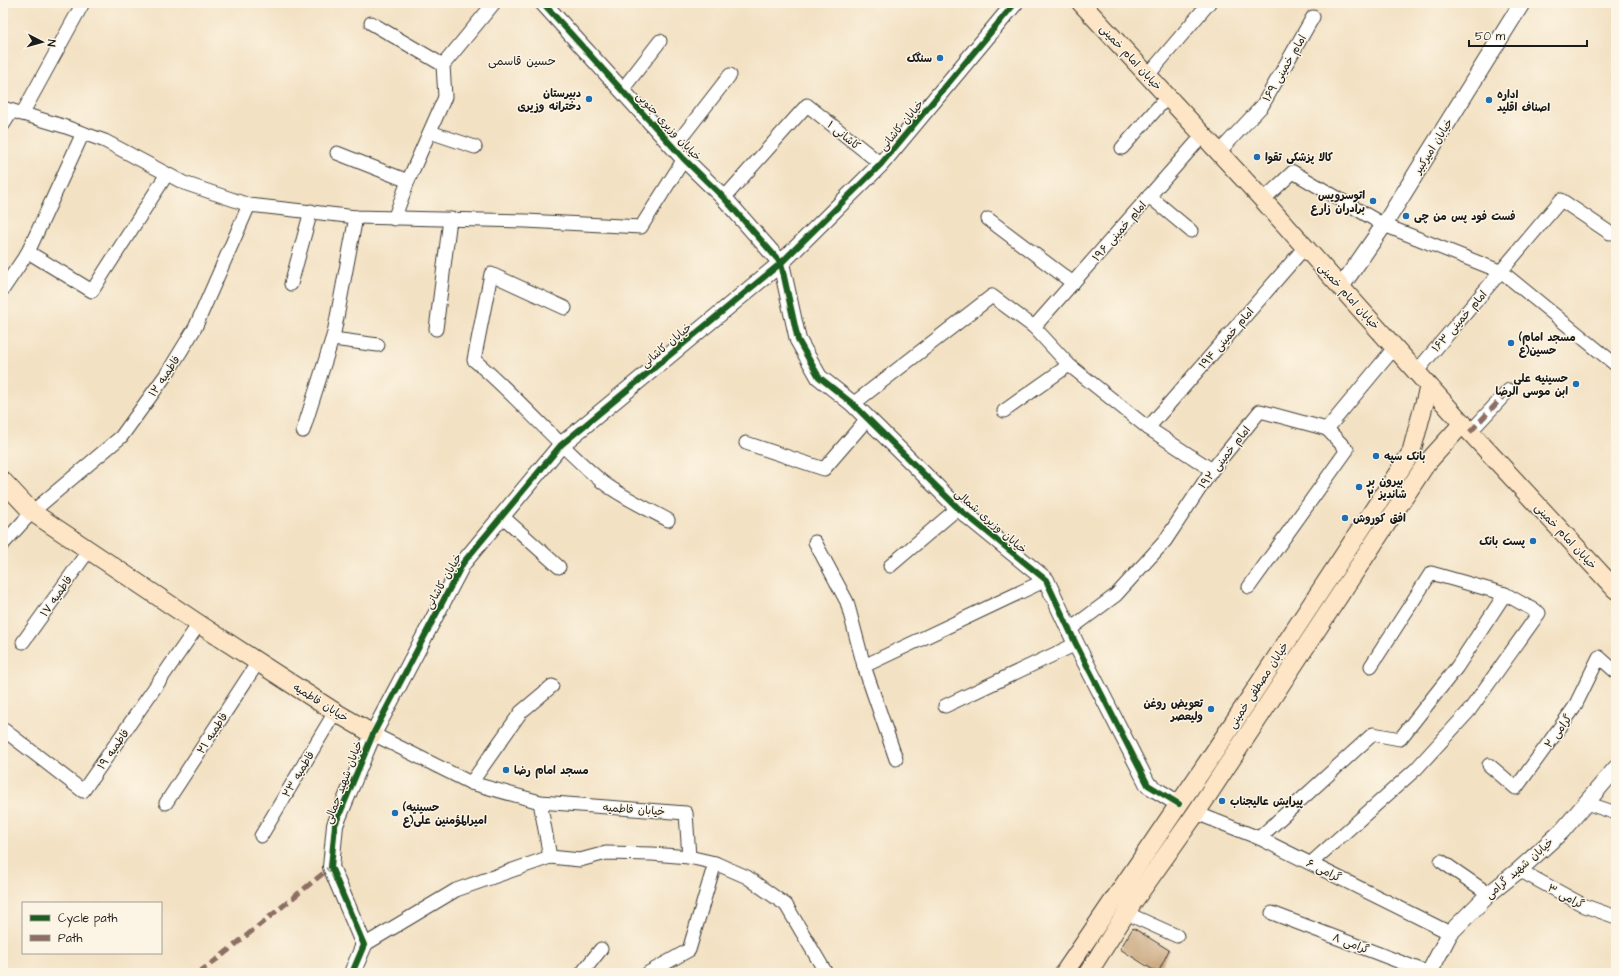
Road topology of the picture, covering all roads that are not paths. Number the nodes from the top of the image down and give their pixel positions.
1 (83, 3) edge
2 (494, 3) edge
3 (543, 3) edge
4 (1015, 3) edge
5 (1081, 3) edge
6 (1209, 3) edge
7 (1522, 3) edge
8 (1313, 17) dead end
9 (371, 23) dead end
10 (660, 41) dead end
11 (443, 65) junction
12 (730, 75) dead end
13 (1148, 76) junction
14 (622, 90) junction
15 (1167, 97) junction
16 (12, 111) edge
17 (3, 125) edge
18 (430, 132) junction
19 (83, 134) junction
20 (1203, 135) junction
21 (475, 147) dead end
22 (1122, 148) dead end
23 (1219, 152) junction
24 (337, 153) dead end
25 (679, 153) junction
26 (881, 164) junction
27 (167, 174) junction
28 (408, 181) junction
29 (1149, 196) junction
30 (724, 198) junction
31 (1263, 200) junction
32 (248, 205) junction
33 (311, 212) junction
34 (356, 217) junction
35 (394, 219) junction
36 (450, 219) junction
37 (988, 219) dead end
38 (1384, 225) junction
39 (1191, 231) dead end
40 (1610, 233) dead end
41 (1305, 247) junction
42 (28, 252) junction
43 (781, 263) junction
44 (1502, 272) junction
45 (1073, 283) junction
46 (291, 284) dead end
47 (1341, 287) junction
48 (3, 289) edge
49 (565, 308) dead end
50 (1034, 326) junction
51 (436, 329) dead end
52 (333, 339) junction
53 (378, 346) dead end
54 (1395, 347) junction
55 (1069, 365) junction
56 (1616, 365) edge
57 (1416, 371) junction
58 (1429, 386) junction
59 (1509, 390) dead end
60 (853, 404) junction
61 (1004, 411) dead end
62 (868, 418) junction
63 (1148, 428) junction
64 (1466, 428) junction
65 (1327, 429) junction
66 (303, 431) dead end
67 (746, 443) dead end
68 (561, 445) junction
69 (1411, 453) junction
70 (1426, 464) junction
71 (1212, 470) junction
72 (3, 481) edge
73 (958, 508) junction
74 (32, 512) junction
75 (502, 516) junction
76 (668, 520) dead end
77 (815, 542) dead end
78 (3, 544) edge
79 (89, 550) junction
80 (890, 566) dead end
81 (559, 567) dead end
82 (1046, 580) junction
83 (1249, 587) dead end
84 (1616, 590) edge
85 (1505, 594) junction
86 (199, 624) junction
87 (1072, 637) junction
88 (23, 642) dead end
89 (258, 662) junction
90 (864, 666) junction
91 (1371, 666) dead end
92 (1616, 672) edge
93 (552, 686) dead end
94 (945, 706) dead end
95 (335, 712) junction
96 (4, 730) edge
97 (373, 734) junction
98 (896, 759) dead end
99 (1489, 765) dead end
100 (1616, 768) edge
101 (471, 783) junction
102 (540, 802) junction
103 (166, 803) dead end
104 (1586, 803) junction
105 (1179, 804) junction
106 (1196, 813) junction
107 (1616, 813) edge
108 (261, 836) dead end
109 (1260, 838) junction
110 (550, 857) junction
111 (689, 857) junction
112 (1442, 861) dead end
113 (716, 863) junction
114 (1311, 864) junction
115 (1519, 870) junction
116 (1489, 894) junction
117 (1126, 913) junction
118 (1272, 913) dead end
119 (1616, 917) edge
120 (1450, 933) junction
121 (1177, 936) dead end
122 (364, 944) junction
123 (601, 949) dead end
124 (352, 973) edge
125 (582, 973) edge
126 (648, 973) edge
127 (826, 973) edge
128 (1064, 973) edge
129 (1088, 973) edge
130 (1429, 973) edge

1 - 16 street
2 - 11 street
3 - 14 street, خیابان وزیری جنوبی
4 - 26 street, خیابان کاشانی
5 - 13 main road, خیابان امام خمینی
6 - 13 street
7 - 38 street, خیابان امیرکبیر
8 - 23 street, امام خمینی ۱۶۹
9 - 11 street
10 - 14 street
11 - 18 street
12 - 25 street
13 - 15 main road, خیابان امام خمینی
14 - 25 street, خیابان وزیری جنوبی
15 - 20 main road, خیابان امام خمینی
15 - 22 street
16 - 17 street
16 - 19 street
18 - 21 street
18 - 28 street
19 - 27 street
19 - 42 street
20 - 23 main road, خیابان امام خمینی
20 - 29 street, امام خمینی ۱۹۶
23 - 31 main road, خیابان امام خمینی
24 - 28 street
25 - 30 street, خیابان وزیری جنوبی
25 - 36 street
26 - 30 street, کاشانی ۱
26 - 43 street, خیابان کاشانی
27 - 32 street
27 - 42 street
28 - 35 street
29 - 39 street
29 - 45 street, امام خمینی ۱۹۶
30 - 43 street, خیابان وزیری جنوبی
31 - 38 street
31 - 41 main road, خیابان امام خمینی
32 - 33 street
32 - 74 street, فاطمیه ۱۲
33 - 34 street
33 - 46 street
34 - 35 street
34 - 52 street
35 - 36 street
36 - 51 street
37 - 45 street
38 - 44 street
38 - 47 street, خیابان امیرکبیر
40 - 44 street, امام خمینی ۱۶۳
41 - 47 main road, خیابان امام خمینی
41 - 63 street, امام خمینی ۱۹۴
42 - 48 street
43 - 60 street, خیابان وزیری شمالی
43 - 68 street, خیابان کاشانی
44 - 56 street
44 - 57 street, امام خمینی ۱۶۳
45 - 50 street, امام خمینی ۱۹۶
47 - 54 main road, خیابان امام خمینی
49 - 68 street
50 - 55 street
50 - 60 street
52 - 53 street
52 - 66 street
54 - 57 main road, خیابان امام خمینی
54 - 65 street
55 - 61 street
55 - 63 street
57 - 58 main road, خیابان امام خمینی
58 - 64 main road, خیابان امام خمینی
58 - 69 main road, خیابان مصطفی خمینی
59 - 64 street
60 - 62 street, خیابان وزیری شمالی
62 - 67 street
62 - 73 street, خیابان وزیری شمالی
63 - 71 street
64 - 70 main road, خیابان مصطفی خمینی
64 - 84 main road, خیابان امام خمینی
65 - 71 street, امام خمینی ۱۹۲
65 - 83 street
68 - 75 street, خیابان کاشانی
68 - 76 street
69 - 70 main road
69 - 105 main road, خیابان مصطفی خمینی
70 - 106 main road, خیابان مصطفی خمینی
71 - 87 street, امام خمینی ۱۹۲
72 - 74 main road, خیابان فاطمیه
73 - 80 street
73 - 82 street, خیابان وزیری شمالی
74 - 78 street, فاطمیه ۱۲
74 - 79 main road, خیابان فاطمیه
75 - 81 street
75 - 97 street, خیابان کاشانی
77 - 90 street
79 - 86 main road, خیابان فاطمیه
79 - 88 street, فاطمیه ۱۷
82 - 87 street, خیابان وزیری شمالی
82 - 90 street
85 - 91 street
85 - 109 street
85 - 114 street
86 - 89 main road, خیابان فاطمیه
86 - 96 street, فاطمیه ۱۹
87 - 94 street, امام خمینی ۱۹۲
87 - 105 street, خیابان وزیری شمالی
89 - 95 main road, خیابان فاطمیه
89 - 103 street, فاطمیه ۲۱
90 - 98 street
92 - 99 street, گرامی ۲
93 - 101 street
95 - 97 main road, خیابان فاطمیه
95 - 108 street, فاطمیه ۲۳
97 - 101 street, خیابان فاطمیه
97 - 122 street, خیابان شهید جمالی
100 - 104 street, خیابان شهید گرامی
101 - 102 street, خیابان فاطمیه
102 - 110 street
102 - 111 street, خیابان فاطمیه
104 - 107 street
104 - 115 street, خیابان شهید گرامی
105 - 106 main road
105 - 128 main road, خیابان مصطفی خمینی
106 - 109 street, گرامی ۶
106 - 117 main road, خیابان مصطفی خمینی
109 - 114 street, گرامی ۶
110 - 111 street
110 - 122 street
111 - 113 street
112 - 116 street
113 - 126 street
113 - 127 street
114 - 120 street, گرامی ۶
115 - 116 street, خیابان شهید گرامی
115 - 119 street, گرامی ۳
116 - 120 street, خیابان شهید گرامی
117 - 121 street
117 - 129 main road, خیابان مصطفی خمینی
118 - 130 street, گرامی ۸
120 - 130 street, خیابان شهید گرامی
122 - 124 street
123 - 125 street

